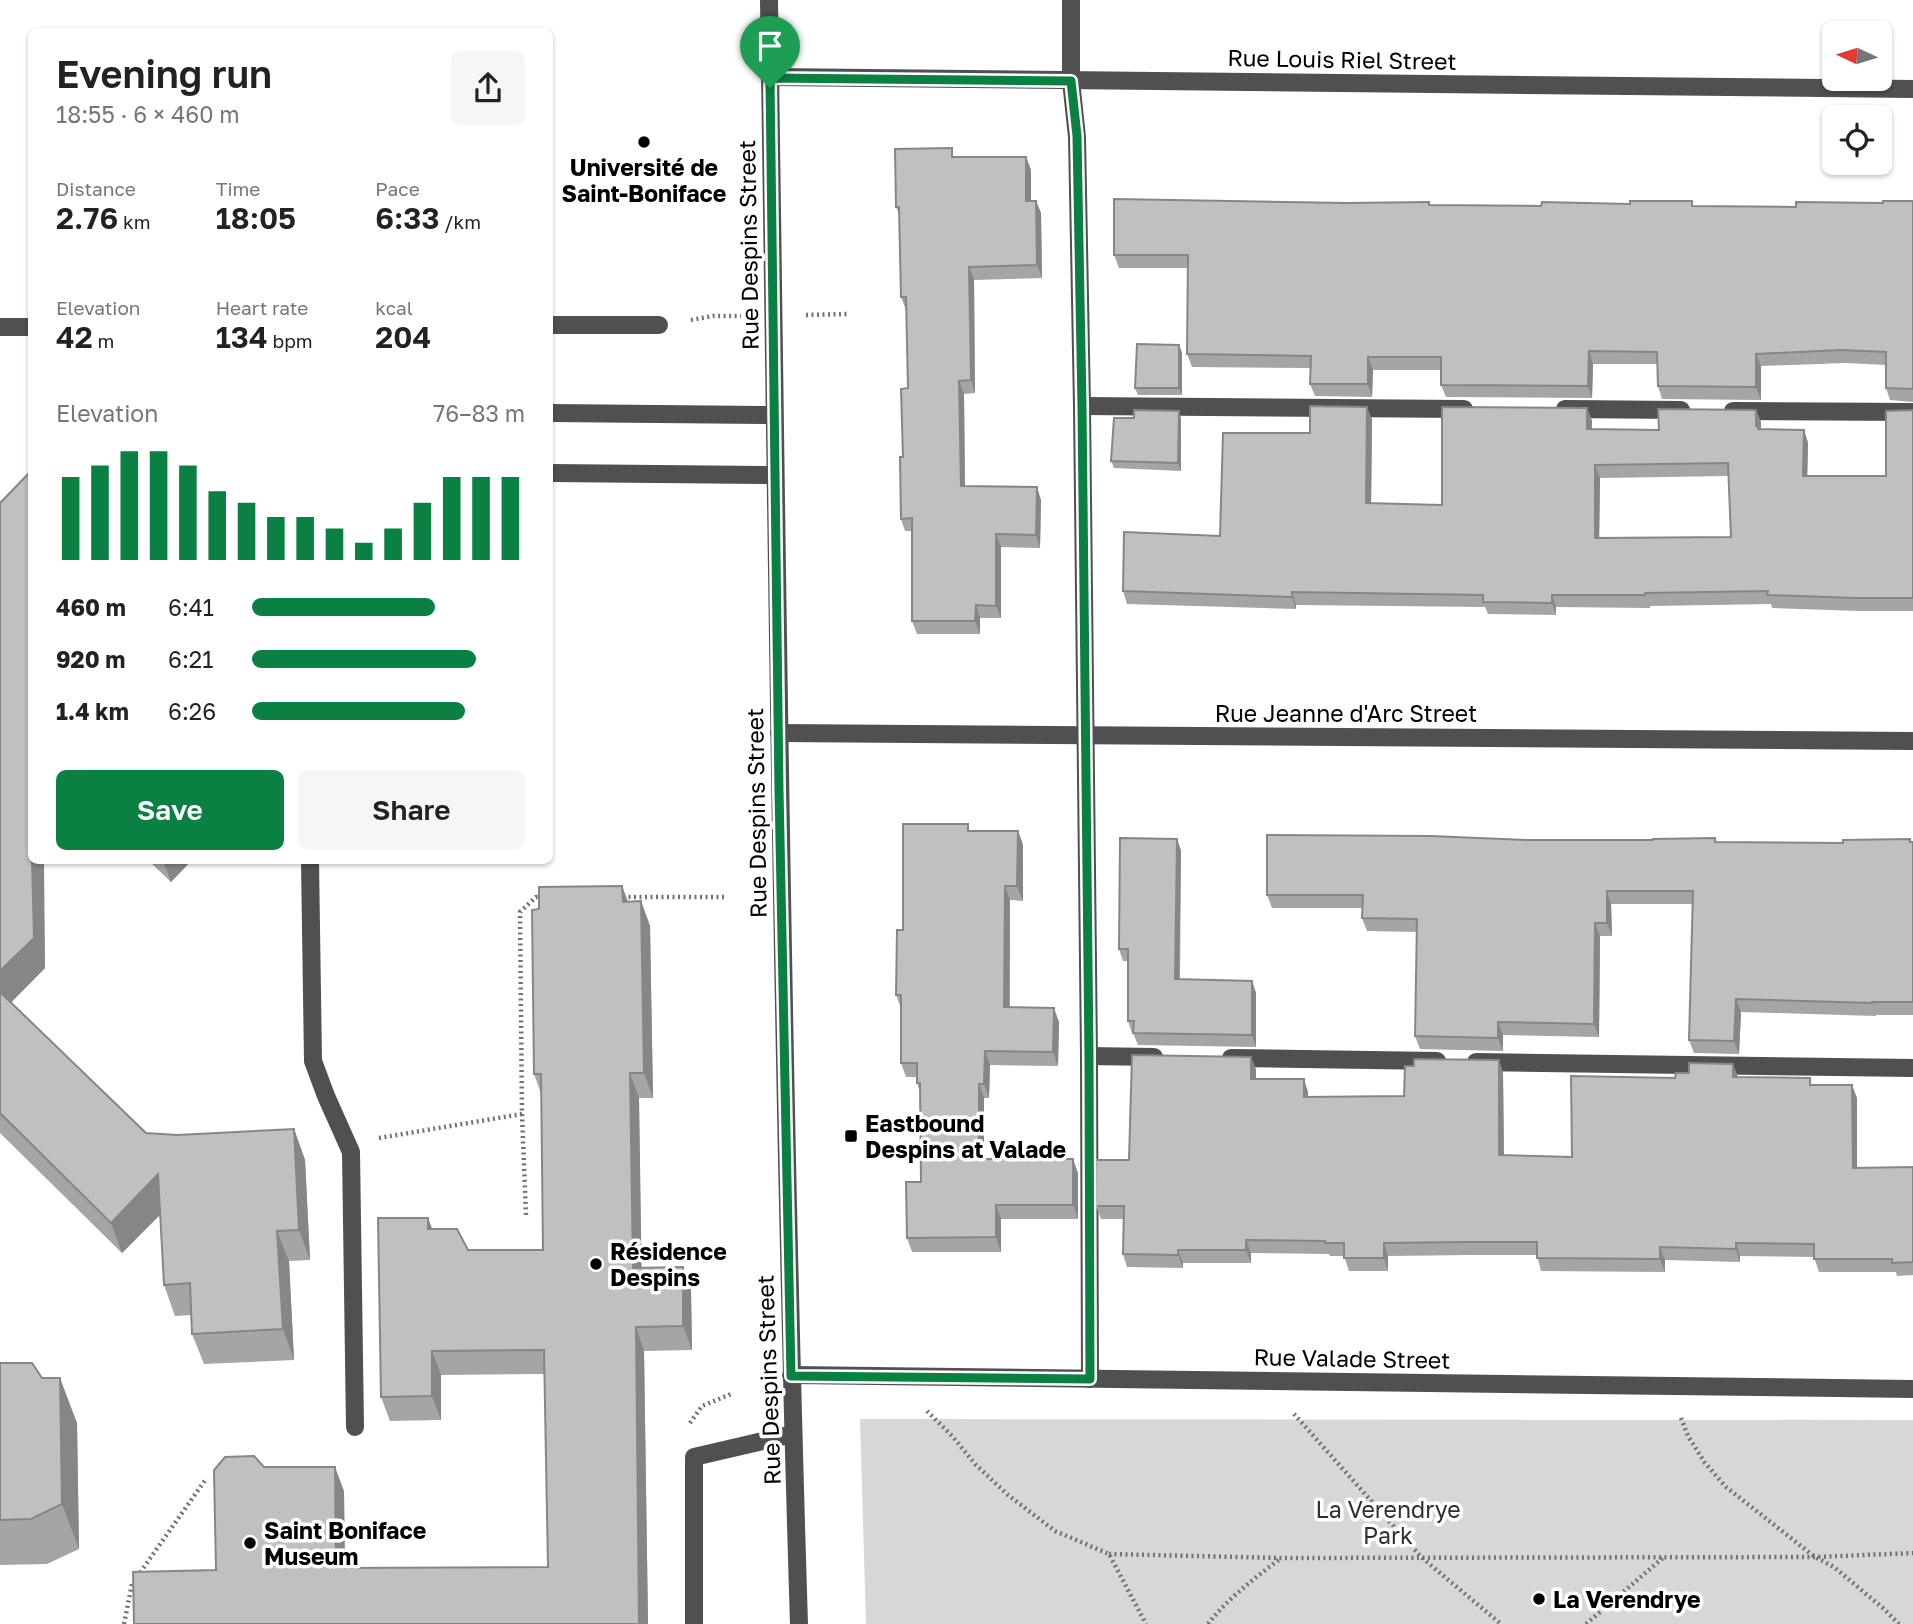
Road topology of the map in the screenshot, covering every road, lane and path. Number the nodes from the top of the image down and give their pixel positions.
1 (769, 0) edge
2 (1071, 0) edge
3 (770, 78) junction
4 (1071, 81) junction
5 (1913, 89) edge
6 (553, 325) edge
7 (659, 325) dead end
8 (0, 327) edge
9 (28, 327) edge
10 (1082, 406) junction
11 (1484, 409) edge
12 (1553, 409) edge
13 (1691, 410) edge
14 (1719, 411) edge
15 (1913, 412) edge
16 (553, 413) edge
17 (774, 415) junction
18 (553, 473) edge
19 (775, 475) junction
20 (779, 733) junction
21 (1085, 735) junction
22 (1913, 741) edge
23 (310, 864) edge
24 (550, 897) edge
25 (617, 897) edge
26 (724, 897) dead end
27 (1089, 1056) junction
28 (1173, 1058) edge
29 (1215, 1058) edge
30 (1913, 1068) edge
31 (522, 1114) junction
32 (346, 1143) junction
33 (526, 1215) dead end
34 (791, 1376) junction
35 (1090, 1379) junction
36 (1266, 1381) junction
37 (1673, 1386) junction
38 (1913, 1389) edge
39 (926, 1410) dead end
40 (355, 1427) dead end
41 (793, 1434) junction
42 (206, 1479) dead end
43 (1913, 1553) edge
44 (1109, 1554) junction
45 (1664, 1556) junction
46 (1815, 1556) junction
47 (1421, 1557) junction
48 (1281, 1558) junction
49 (124, 1624) edge
50 (694, 1624) edge
51 (799, 1624) edge
52 (1146, 1624) edge
53 (1208, 1624) edge
54 (1501, 1624) edge
55 (1586, 1624) edge
56 (1899, 1624) edge

1 - 3 street, Rue Despins Street
2 - 4 street
3 - 4 street, Rue Louis Riel Street
3 - 17 street, Rue Despins Street
4 - 5 street, Rue Louis Riel Street
4 - 10 street
6 - 7 street
8 - 9 street
10 - 11 street
10 - 21 street
12 - 13 street
14 - 15 street
16 - 17 street
17 - 19 street, Rue Despins Street
18 - 19 street
19 - 20 street, Rue Despins Street
20 - 21 street, Rue Jeanne d'Arc Street
20 - 34 street, Rue Despins Street
21 - 22 street, Rue Jeanne d'Arc Street
21 - 27 street
23 - 32 street
24 - 31 path
25 - 26 path
27 - 28 street
27 - 35 street
29 - 30 street
31 - 32 path
31 - 33 path
32 - 40 street
34 - 35 street, Rue Valade Street
34 - 41 street, Rue Despins Street
35 - 36 street, Rue Valade Street
36 - 37 street, Rue Valade Street
36 - 47 path
37 - 38 street, Rue Valade Street
37 - 46 path
39 - 44 path
41 - 50 street
41 - 51 street, Rue Despins Street
42 - 49 path
43 - 46 path
44 - 48 path
44 - 52 path
45 - 46 path
45 - 47 path
45 - 55 path
46 - 56 path
47 - 48 path
47 - 54 path
48 - 53 path

